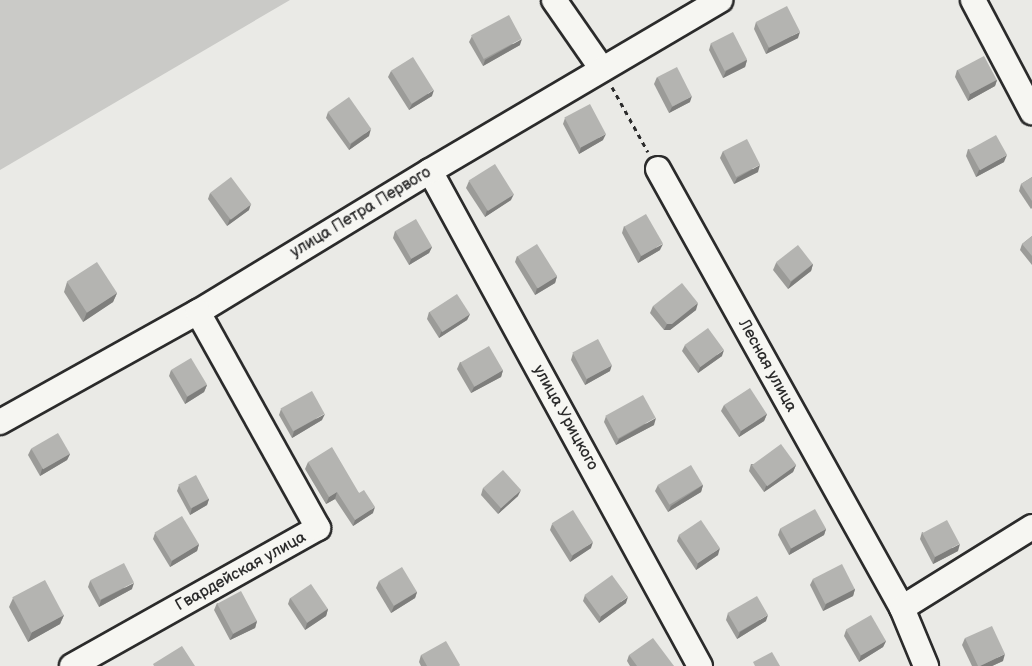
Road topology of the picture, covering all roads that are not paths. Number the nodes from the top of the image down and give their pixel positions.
1 (554, 0) edge
2 (720, 0) edge
3 (973, 0) edge
4 (602, 69) junction
5 (1032, 112) edge
6 (658, 169) road end
7 (430, 171) junction
8 (198, 312) junction
9 (0, 422) edge
10 (1032, 527) edge
11 (902, 608) junction
12 (72, 666) edge
13 (700, 666) edge
14 (926, 666) edge

1 - 4 street
2 - 4 street, улица Петра Первого
3 - 5 street
4 - 7 street, улица Петра Первого
6 - 11 street, Лесная улица
7 - 8 street, улица Петра Первого
7 - 13 street, улица Урицкого
8 - 9 street, улица Петра Первого
8 - 12 street, Гвардейская улица
10 - 11 street
11 - 14 street, Лесная улица

